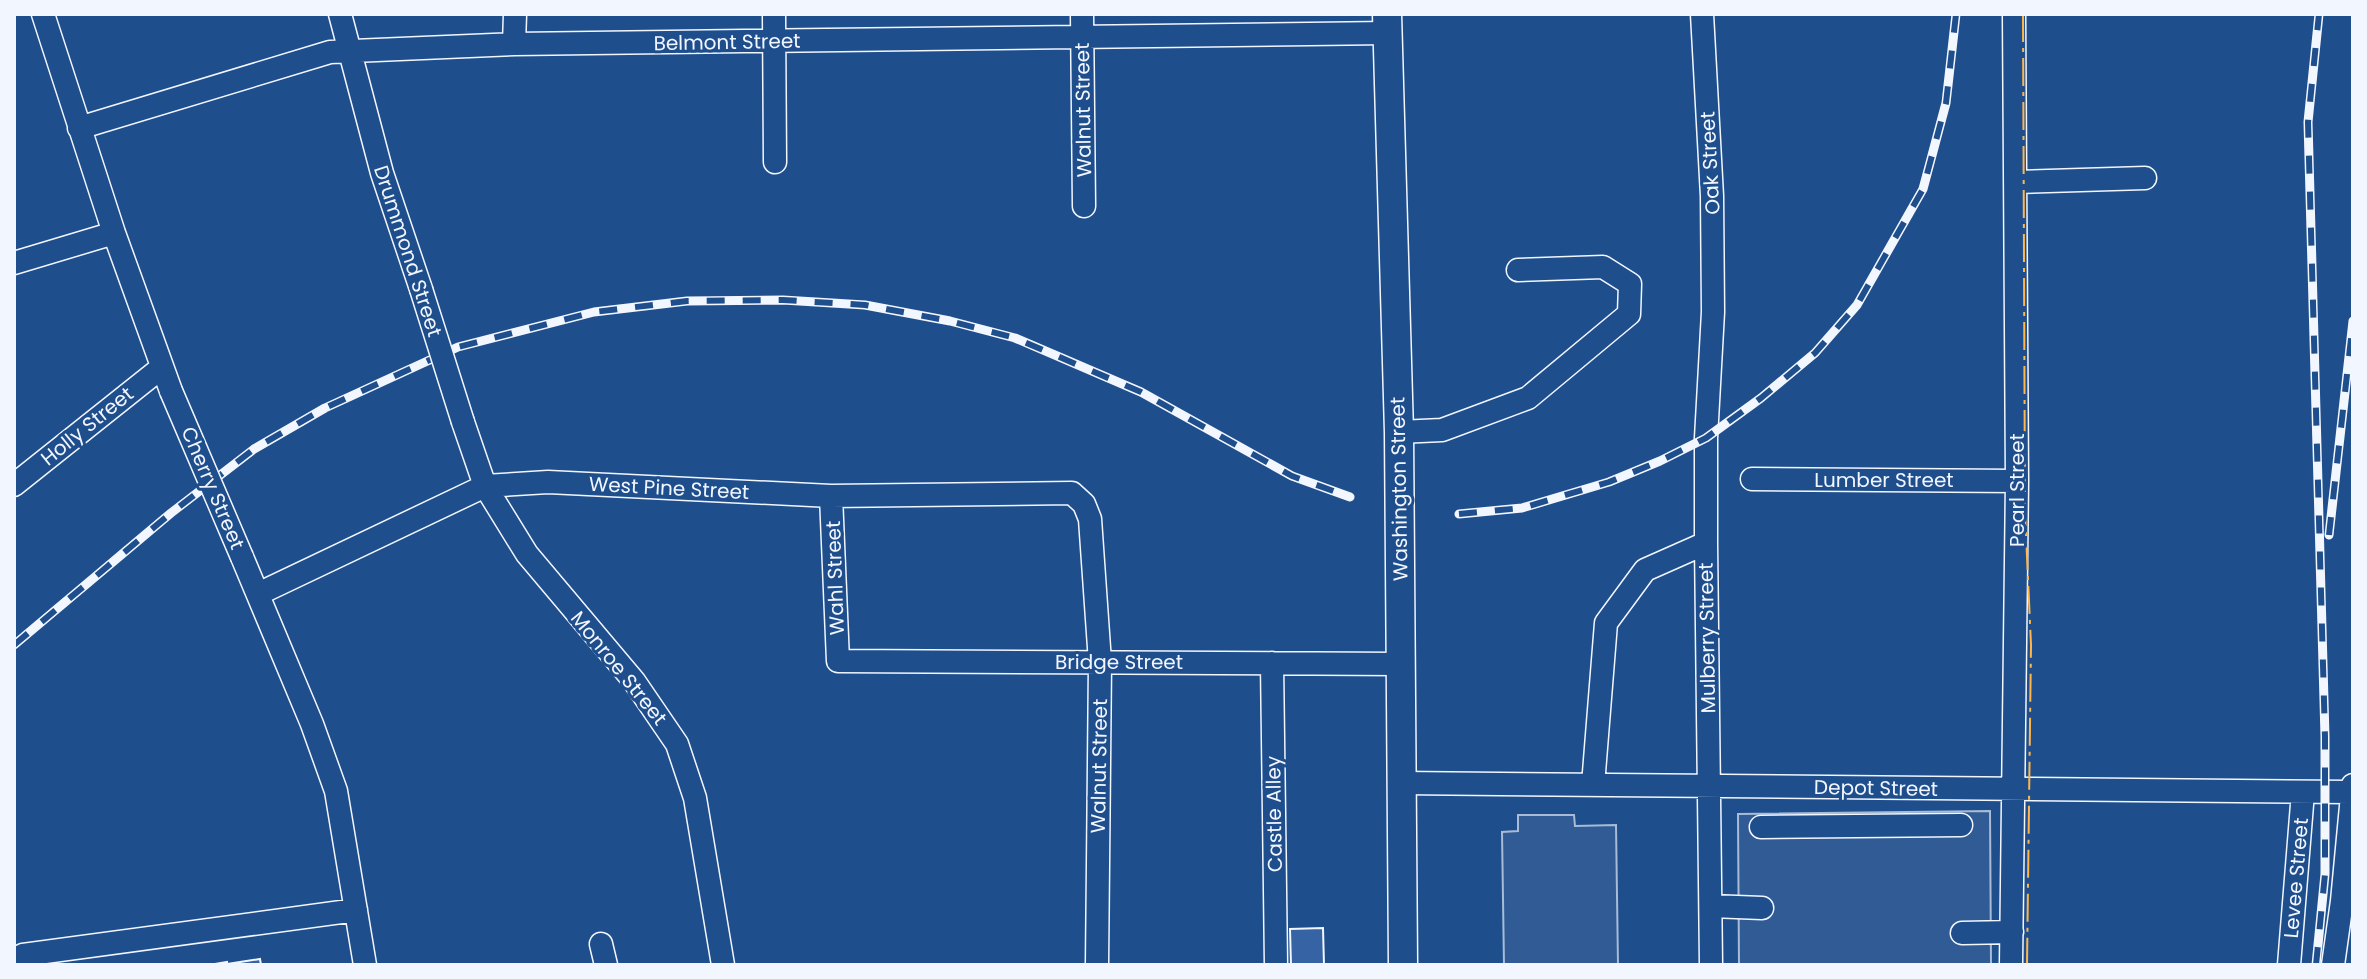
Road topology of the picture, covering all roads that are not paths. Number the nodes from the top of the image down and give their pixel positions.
1 (43, 14) edge
2 (340, 14) edge
3 (515, 14) edge
4 (774, 14) edge
5 (1082, 14) edge
6 (1702, 14) edge
7 (2014, 14) edge
8 (1387, 23) edge
9 (1082, 37) junction
10 (773, 42) junction
11 (514, 44) junction
12 (349, 51) junction
13 (79, 128) junction
14 (775, 162) dead end
15 (2145, 178) dead end
16 (2016, 182) junction
17 (1084, 206) dead end
18 (114, 233) junction
19 (14, 263) edge
20 (1518, 270) dead end
21 (1713, 312) joint
22 (161, 368) junction
23 (1399, 432) junction
24 (1752, 479) dead end
25 (2017, 481) junction
26 (14, 485) edge
27 (485, 486) junction
28 (831, 496) junction
29 (1090, 519) joint
30 (1706, 543) junction
31 (258, 594) junction
32 (838, 661) joint
33 (1100, 662) junction
34 (1272, 663) junction
35 (1400, 664) junction
36 (1400, 783) junction
37 (1593, 785) junction
38 (1710, 786) junction
39 (2352, 788) edge
40 (2014, 789) junction
41 (2303, 792) junction
42 (1961, 825) dead end
43 (1761, 827) dead end
44 (1711, 906) junction
45 (1762, 908) dead end
46 (356, 910) junction
47 (2012, 932) junction
48 (1962, 933) dead end
49 (14, 959) edge
50 (365, 965) edge
51 (723, 965) edge
52 (1097, 965) edge
53 (1276, 965) edge
54 (1403, 965) edge
55 (1711, 965) edge
56 (2011, 965) edge
57 (2289, 965) edge
58 (2333, 965) edge

1 - 13 street, Cherry Street
2 - 12 street, Drummond Street
3 - 11 street
4 - 10 street
5 - 9 street, Walnut Street
6 - 21 street, Oak Street
7 - 16 street, Pearl Street
8 - 9 street, Belmont Street
8 - 23 main road, Washington Street
9 - 10 street, Belmont Street
9 - 17 street, Walnut Street
10 - 11 street, Belmont Street
10 - 14 street
11 - 12 street, Belmont Street
12 - 13 street, Belmont Street
12 - 27 street, Drummond Street, bridge
13 - 18 street, Cherry Street
15 - 16 street
16 - 25 street, Pearl Street
18 - 19 street
18 - 22 street, Cherry Street
20 - 23 street
21 - 30 street, Mulberry Street
22 - 26 street, Holly Street
22 - 31 street, Cherry Street, bridge
23 - 35 main road, Washington Street
24 - 25 street, Lumber Street
25 - 40 street, Pearl Street
27 - 28 street, West Pine Street
27 - 31 street, West Pine Street
27 - 51 street, Monroe Street
28 - 29 street, West Pine Street
28 - 32 street, Wahl Street
29 - 33 street, Walnut Street
30 - 37 street
30 - 38 street, Mulberry Street
31 - 46 street, Cherry Street
32 - 33 street, Bridge Street
33 - 34 street, Bridge Street
33 - 52 street, Walnut Street
34 - 35 street, Bridge Street
34 - 53 street, Castle Alley
35 - 36 main road, Washington Street
36 - 37 street, Depot Street
36 - 54 main road, Washington Street
37 - 38 street, Depot Street
38 - 40 street, Depot Street
38 - 44 street, Mulberry Street
39 - 41 street, Depot Street
39 - 58 street
40 - 41 street, Depot Street
40 - 47 street, Pearl Street
41 - 57 street, Levee Street
42 - 43 street
44 - 45 street
44 - 55 street, Mulberry Street
46 - 49 street
46 - 50 street, Cherry Street
47 - 48 street
47 - 56 street, Pearl Street

